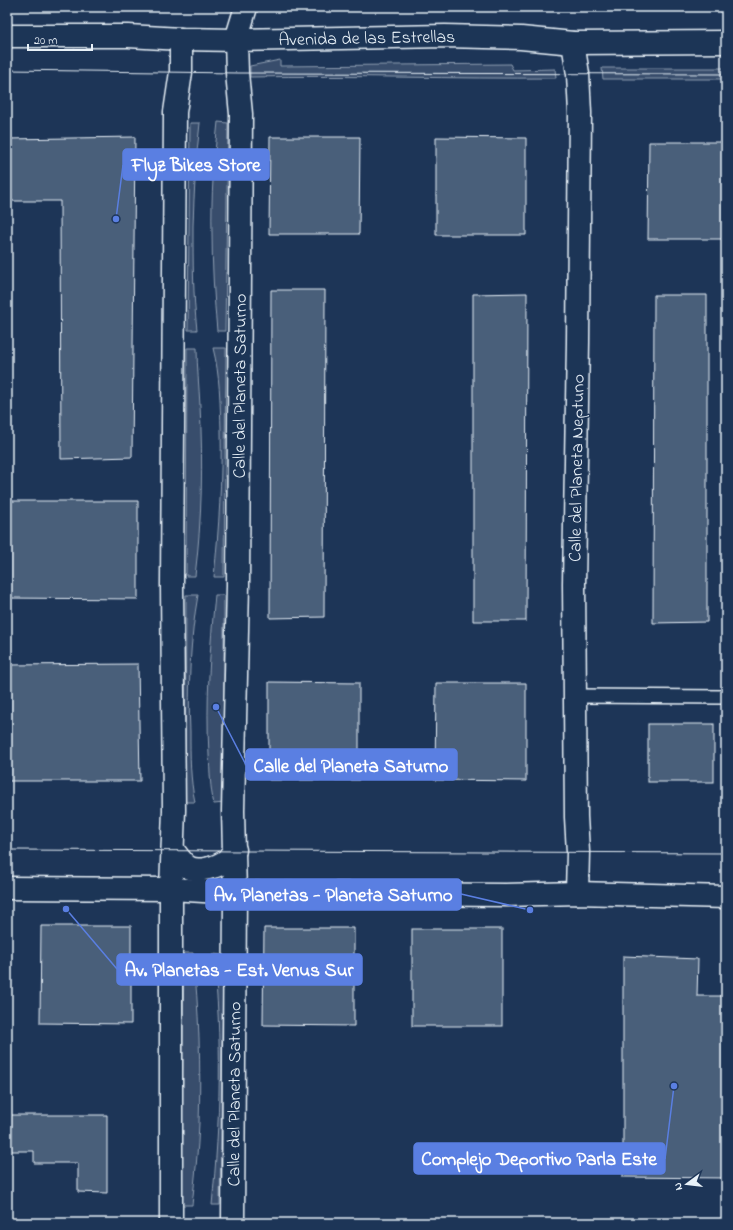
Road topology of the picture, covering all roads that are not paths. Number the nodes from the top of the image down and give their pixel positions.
1 (246, 7) edge
2 (7, 36) edge
3 (181, 39) junction
4 (236, 40) junction
5 (726, 42) edge
6 (573, 43) junction
7 (575, 696) junction
8 (726, 697) edge
9 (173, 850) junction
10 (235, 850) junction
11 (7, 888) edge
12 (171, 889) junction
13 (577, 893) junction
14 (235, 894) junction
15 (726, 897) edge
16 (171, 1223) edge
17 (233, 1223) edge

1 - 4 street, Calle del Planeta Saturno
2 - 3 street, Avenida de las Estrellas
3 - 4 street, Avenida de las Estrellas
3 - 9 street
4 - 6 street, Avenida de las Estrellas
4 - 10 street, Calle del Planeta Saturno
5 - 6 street, Avenida de las Estrellas
6 - 7 street, Calle del Planeta Neptuno
7 - 8 lane
7 - 13 street, Calle del Planeta Neptuno
9 - 10 street
9 - 12 street
10 - 14 street, Calle del Planeta Saturno
11 - 12 street
12 - 14 street
12 - 16 street
13 - 14 street
13 - 15 street
14 - 17 street, Calle del Planeta Saturno

